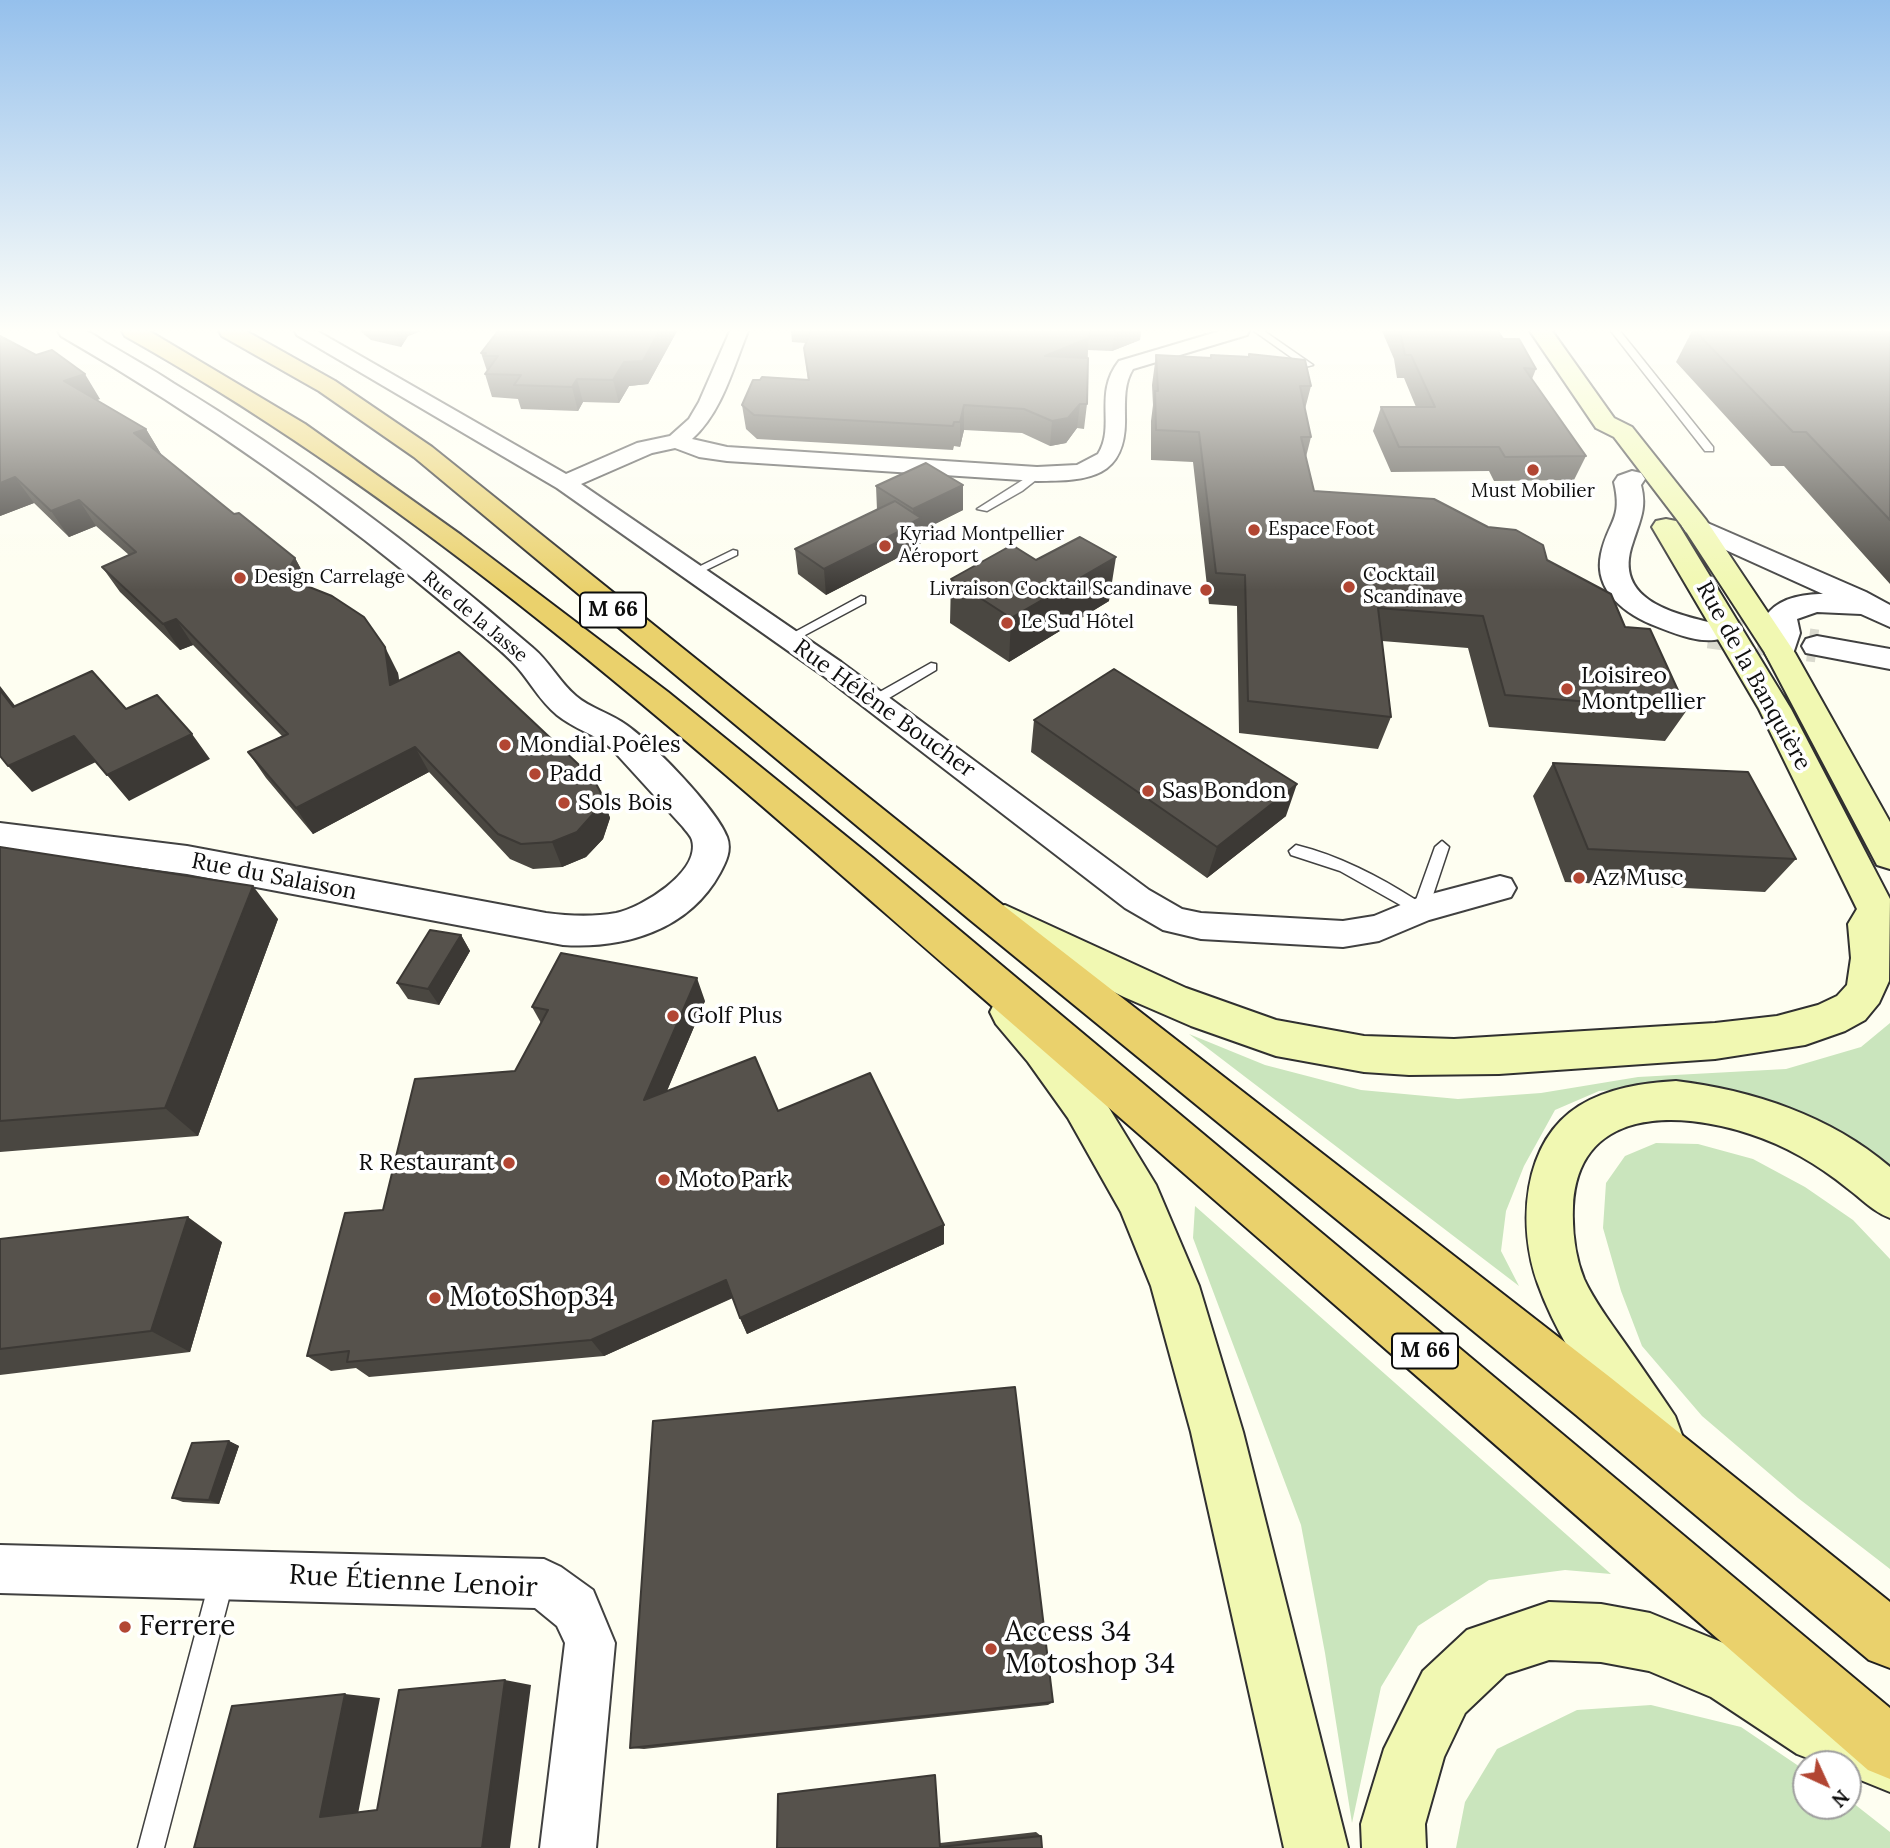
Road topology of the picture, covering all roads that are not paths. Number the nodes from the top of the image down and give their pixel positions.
1 (212, 417) edge
2 (278, 417) edge
3 (372, 417) edge
4 (452, 417) edge
5 (700, 417) edge
6 (1114, 417) edge
7 (1601, 417) edge
8 (1684, 417) edge
9 (1605, 423) junction
10 (677, 441) junction
11 (1709, 449) dead end
12 (1037, 474) junction
13 (1632, 479) junction
14 (565, 483) junction
15 (982, 509) dead end
16 (1696, 526) junction
17 (733, 553) dead end
18 (692, 573) junction
19 (1823, 594) junction
20 (861, 600) dead end
21 (1881, 614) edge
22 (1709, 632) tunnel mouth
23 (788, 639) junction
24 (1817, 646) tunnel mouth
25 (1780, 653) junction
26 (1890, 659) edge
27 (931, 667) dead end
28 (874, 701) junction
29 (0, 836) edge
30 (1442, 847) dead end
31 (1296, 851) dead end
32 (1890, 855) edge
33 (1500, 888) dead end
34 (982, 909) junction
35 (1420, 910) junction
36 (1884, 925) edge
37 (546, 928) joint
38 (960, 955) junction
39 (1890, 1196) edge
40 (1672, 1460) junction
41 (0, 1569) edge
42 (224, 1573) junction
43 (1890, 1639) edge
44 (1890, 1748) edge
45 (1890, 1762) edge
46 (151, 1848) edge
47 (568, 1848) edge
48 (1316, 1848) edge
49 (1394, 1848) edge

1 - 37 street, Rue de la Jasse
2 - 38 highway, M 66
3 - 34 highway, M 66
4 - 14 street, Rue Hélène Boucher
5 - 10 street
6 - 12 street
7 - 9 main road, Rue de la Banquière
8 - 11 lane
9 - 13 main road, Rue de la Banquière
9 - 16 main road, Rue de la Banquière
10 - 12 street
10 - 14 street
12 - 15 lane
13 - 22 street
13 - 36 main road, Rue de la Banquière
14 - 18 street, Rue Hélène Boucher
16 - 19 street
16 - 25 main road, Rue de la Banquière
17 - 18 lane
18 - 23 street, Rue Hélène Boucher
19 - 21 street
19 - 25 street
20 - 23 lane
23 - 28 street, Rue Hélène Boucher
24 - 26 street
25 - 32 main road, Rue de la Banquière
27 - 28 lane
28 - 35 street, Rue Hélène Boucher
29 - 37 street, Rue du Salaison
30 - 35 lane
31 - 35 lane
33 - 35 street, Rue Hélène Boucher
34 - 36 main road, M 66
34 - 40 highway, M 66
38 - 44 highway, M 66
38 - 48 main road, M 66
39 - 40 main road, M 66
40 - 43 highway, M 66
41 - 42 street, Rue Étienne Lenoir
42 - 46 lane
42 - 47 street, Rue Étienne Lenoir
45 - 49 main road

